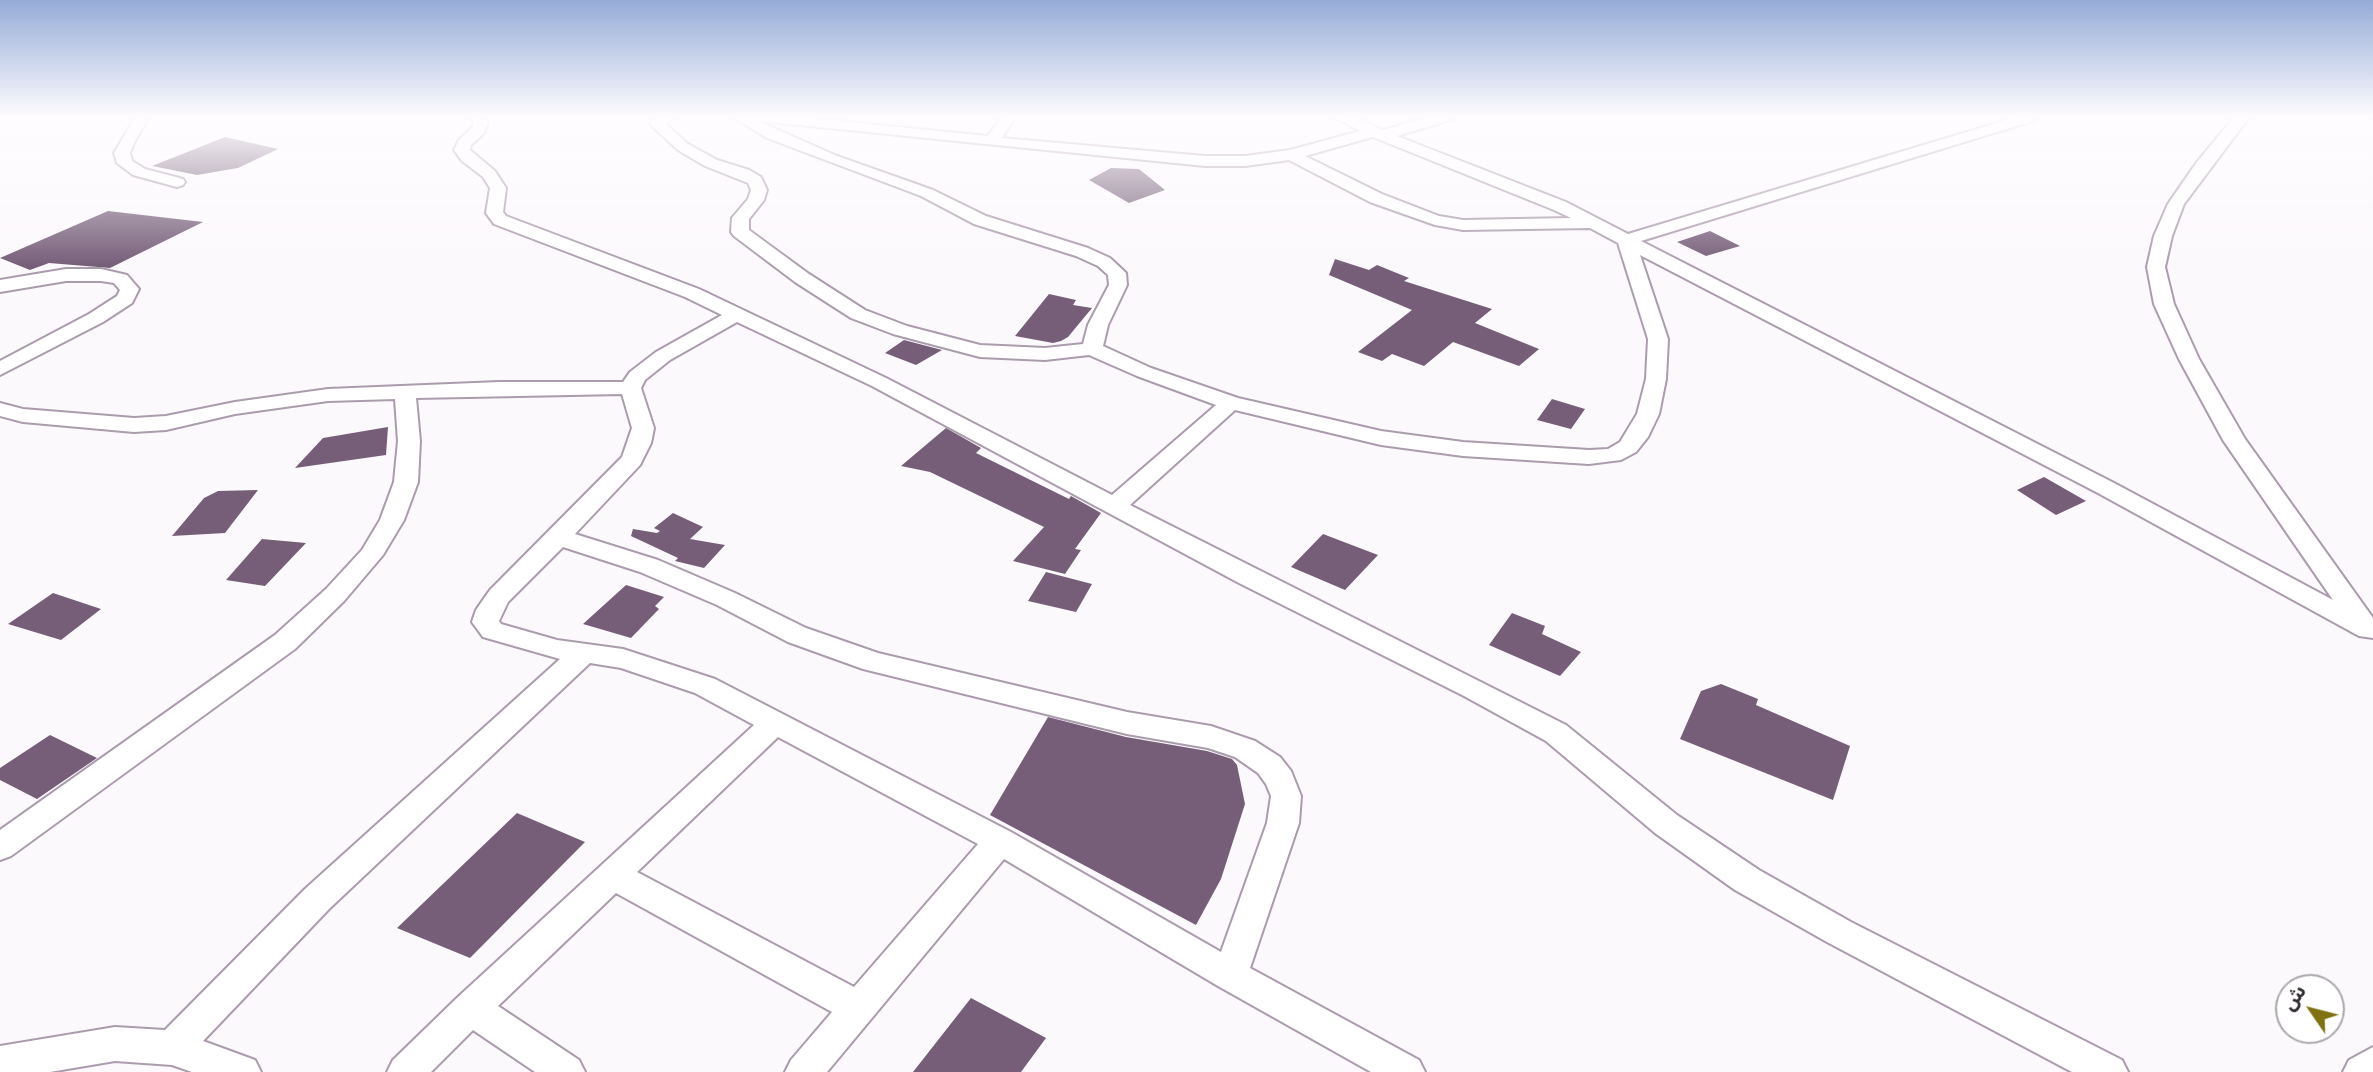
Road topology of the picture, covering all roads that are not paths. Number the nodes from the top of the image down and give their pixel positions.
1 (130, 166) edge
2 (479, 166) edge
3 (723, 166) edge
4 (851, 166) edge
5 (1313, 166) edge
6 (1459, 166) edge
7 (1870, 166) edge
8 (2202, 166) edge
9 (177, 182) dead end
10 (1591, 223) junction
11 (1626, 240) junction
12 (0, 286) edge
13 (737, 314) junction
14 (1092, 349) junction
15 (0, 369) edge
16 (631, 388) junction
17 (405, 392) junction
18 (1231, 403) junction
19 (0, 409) edge
20 (23, 415) junction
21 (0, 418) edge
22 (1114, 506) junction
23 (559, 537) junction
24 (2370, 635) edge
25 (584, 653) junction
26 (776, 722) junction
27 (1000, 841) junction
28 (0, 847) edge
29 (613, 875) junction
30 (1230, 975) junction
31 (859, 1007) junction
32 (471, 1008) junction
33 (172, 1048) junction
34 (0, 1063) edge
35 (2373, 1064) edge
36 (242, 1072) edge
37 (405, 1072) edge
38 (566, 1072) edge
39 (804, 1072) edge
40 (1406, 1072) edge
41 (2109, 1072) edge
42 (2362, 1072) edge

1 - 9 street
2 - 13 street
3 - 14 street
4 - 14 street
5 - 10 street
6 - 10 street
7 - 11 street
8 - 24 street
10 - 11 street
11 - 18 street
11 - 24 street
12 - 15 street
13 - 16 street
13 - 22 street
14 - 18 street
16 - 17 street
16 - 23 street
17 - 20 street
17 - 28 street
18 - 22 street
19 - 20 street
20 - 21 street
22 - 41 street
23 - 25 street
23 - 30 street
25 - 26 street
25 - 33 street
26 - 27 street
26 - 29 street
27 - 30 street
27 - 31 street
29 - 31 street
29 - 32 street
30 - 40 street
31 - 39 street
32 - 37 street
32 - 38 street
33 - 34 street
33 - 36 street
35 - 42 street

